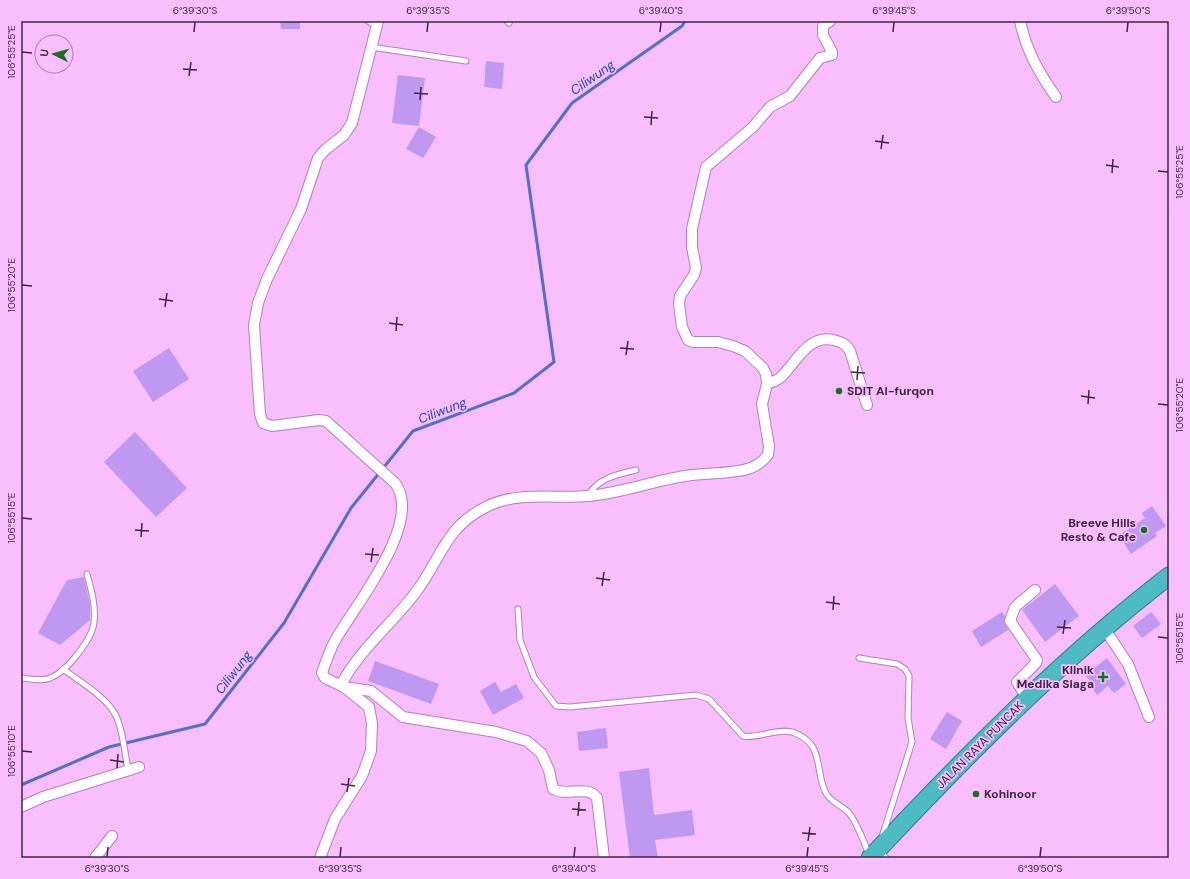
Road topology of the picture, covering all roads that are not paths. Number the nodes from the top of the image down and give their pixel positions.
1 (830, 21) edge
2 (1020, 21) edge
3 (374, 22) edge
4 (371, 46) junction
5 (466, 61) dead end
6 (1056, 97) dead end
7 (767, 384) junction
8 (867, 405) dead end
9 (636, 470) dead end
10 (588, 496) junction
11 (87, 574) dead end
12 (1169, 576) edge
13 (1035, 590) dead end
14 (518, 610) dead end
15 (1104, 628) junction
16 (859, 658) dead end
17 (63, 669) junction
18 (22, 678) edge
19 (344, 687) junction
20 (1027, 698) junction
21 (1150, 717) dead end
22 (139, 767) dead end
23 (128, 770) junction
24 (21, 807) edge
25 (112, 836) dead end
26 (877, 856) edge
27 (95, 858) edge
28 (320, 858) edge
29 (604, 858) edge

1 - 7 street
2 - 6 street
3 - 4 street
4 - 5 lane
4 - 19 street
7 - 8 street
7 - 10 street
9 - 10 lane
10 - 19 street
11 - 17 lane
12 - 15 highway, JALAN RAYA PUNCAK
13 - 20 street
14 - 26 lane
15 - 20 highway, JALAN RAYA PUNCAK
15 - 21 street
16 - 26 lane
17 - 18 lane
17 - 23 lane
19 - 28 street
19 - 29 street
20 - 26 highway, JALAN RAYA PUNCAK
22 - 23 street
23 - 24 street
25 - 27 street

